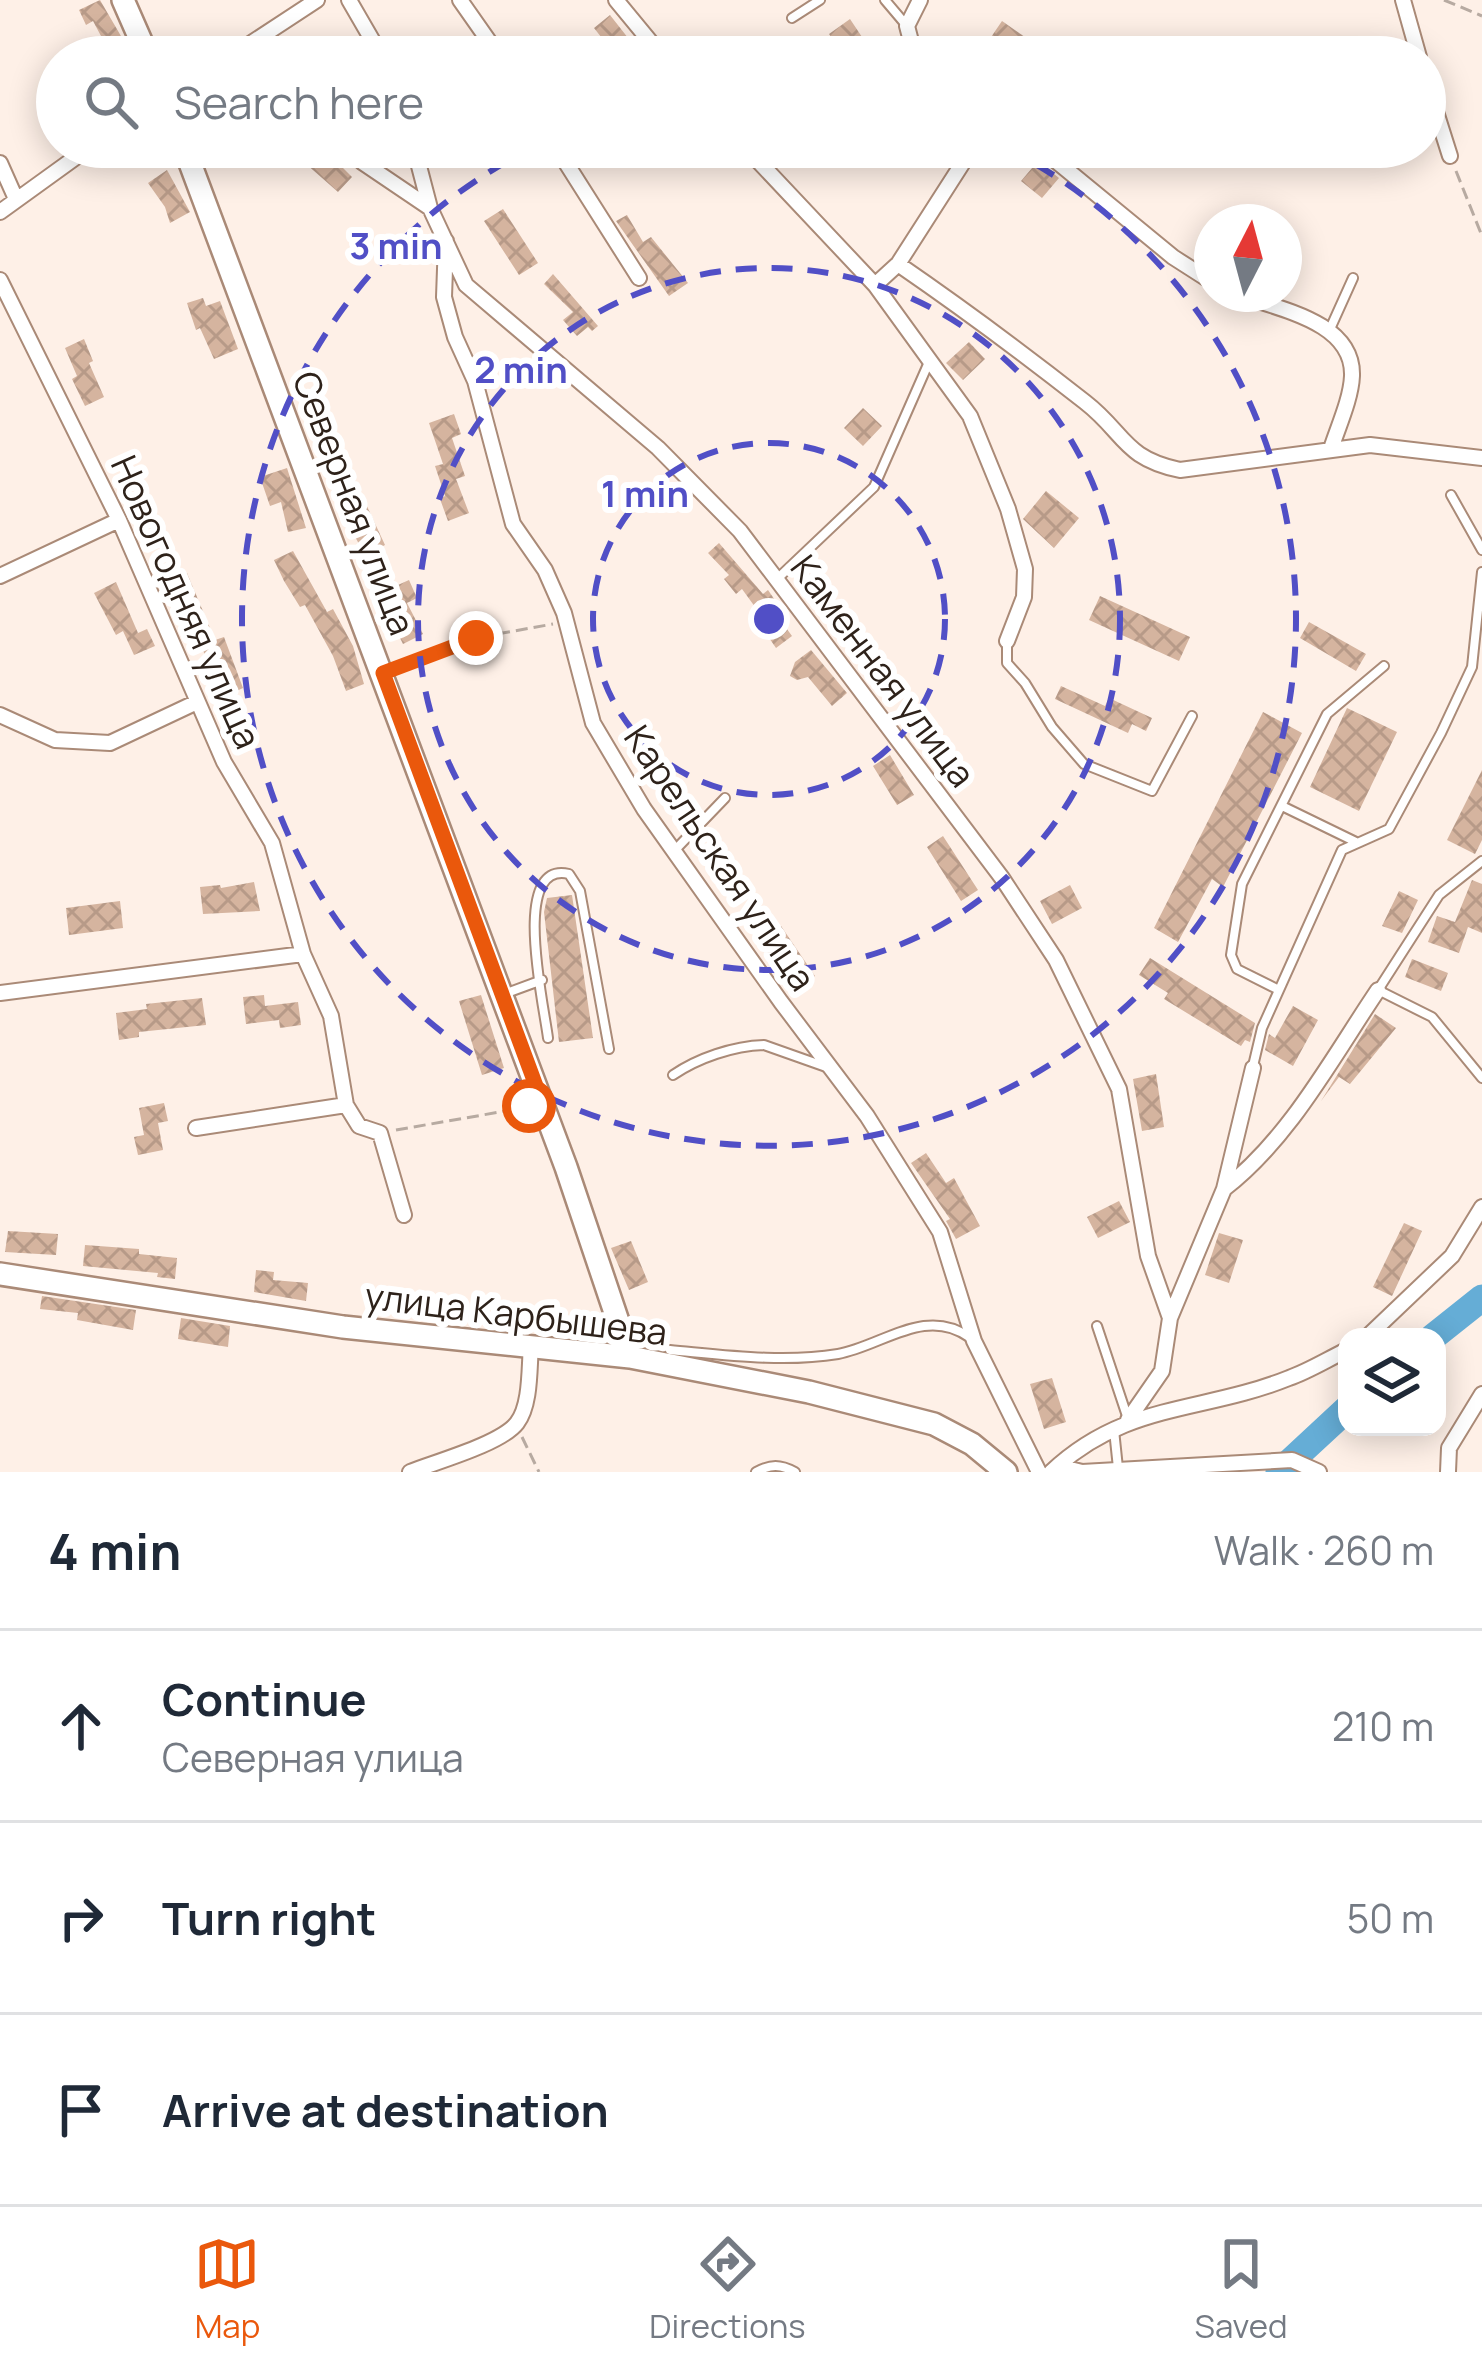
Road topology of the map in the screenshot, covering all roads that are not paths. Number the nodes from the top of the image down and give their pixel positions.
1 (123, 0) edge
2 (317, 0) edge
3 (350, 0) edge
4 (460, 0) edge
5 (616, 0) edge
6 (820, 0) edge
7 (885, 0) edge
8 (920, 0) edge
9 (1402, 0) edge
10 (792, 18) dead end
11 (907, 26) junction
12 (139, 36) edge
13 (266, 36) edge
14 (370, 36) edge
15 (485, 36) edge
16 (646, 36) edge
17 (910, 36) edge
18 (1413, 36) edge
19 (1446, 143) edge
20 (1450, 156) road end
21 (0, 163) edge
22 (60, 168) edge
23 (192, 168) edge
24 (371, 168) edge
25 (420, 168) edge
26 (569, 168) edge
27 (765, 168) edge
28 (960, 168) edge
29 (1065, 168) edge
30 (16, 199) junction
31 (430, 208) junction
32 (0, 212) edge
33 (446, 241) junction
34 (898, 264) junction
35 (1194, 270) edge
36 (639, 278) dead end
37 (1353, 278) dead end
38 (0, 280) edge
39 (874, 285) junction
40 (1285, 312) edge
41 (1330, 329) junction
42 (929, 361) junction
43 (1331, 449) junction
44 (1482, 458) edge
45 (1451, 495) dead end
46 (119, 520) junction
47 (1482, 550) edge
48 (1482, 572) edge
49 (0, 576) edge
50 (776, 580) junction
51 (1007, 641) joint
52 (1384, 665) dead end
53 (197, 702) junction
54 (0, 715) edge
55 (1192, 716) dead end
56 (725, 798) dead end
57 (1282, 806) junction
58 (1357, 843) junction
59 (674, 851) junction
60 (1482, 861) edge
61 (304, 953) junction
62 (542, 980) junction
63 (1279, 990) junction
64 (1378, 990) junction
65 (0, 993) edge
66 (502, 995) junction
67 (548, 1038) dead end
68 (609, 1049) dead end
69 (831, 1068) junction
70 (1253, 1068) joint
71 (673, 1075) dead end
72 (1482, 1078) edge
73 (346, 1105) junction
74 (196, 1128) dead end
75 (1224, 1189) junction
76 (1482, 1207) edge
77 (404, 1215) dead end
78 (0, 1274) edge
79 (1170, 1318) junction
80 (1097, 1326) dead end
81 (1376, 1328) edge
82 (974, 1341) junction
83 (531, 1346) junction
84 (670, 1350) dead end
85 (1338, 1354) edge
86 (629, 1357) junction
87 (1482, 1394) edge
88 (1121, 1424) junction
89 (1055, 1469) edge
90 (1118, 1469) edge
91 (1171, 1469) edge
92 (1006, 1471) edge
93 (410, 1472) edge
94 (756, 1472) edge
95 (795, 1472) edge
96 (1039, 1472) edge
97 (1318, 1472) edge
98 (1448, 1472) edge

1 - 12 main road
2 - 13 street
3 - 14 street
4 - 15 street
5 - 16 street
6 - 10 lane
7 - 11 lane
8 - 11 street
9 - 18 street
11 - 17 street
19 - 20 street
21 - 30 street
22 - 30 street
23 - 66 main road, Северная улица
24 - 31 street
25 - 31 street, Каменная улица
26 - 36 street
27 - 39 street
28 - 34 street
29 - 35 street
30 - 32 street
31 - 33 street, Каменная улица
33 - 50 street, Каменная улица
33 - 59 street, Карельская улица
34 - 39 street
34 - 43 street
37 - 41 lane
38 - 46 street, Новогодняя улица
39 - 42 street
40 - 41 street
41 - 43 street
42 - 50 lane
42 - 51 street
43 - 44 street
45 - 47 lane
46 - 49 street
46 - 53 street, Новогодняя улица
48 - 58 lane
50 - 79 street, Каменная улица
51 - 55 lane
52 - 57 lane
53 - 54 street
53 - 61 street, Новогодняя улица
56 - 59 lane
57 - 58 lane
57 - 63 lane
58 - 63 lane
59 - 69 street, Карельская улица
60 - 64 lane
61 - 65 street
61 - 73 street, Новогодняя улица
62 - 66 lane
62 - 67 lane
62 - 68 lane
63 - 70 lane
64 - 72 lane
64 - 75 street
66 - 86 main road, Северная улица
69 - 71 lane
69 - 82 street, Карельская улица
70 - 75 street
73 - 74 street
73 - 77 street
75 - 79 street
76 - 81 street
78 - 83 main road, улица Карбышева
79 - 88 street
80 - 88 lane
82 - 84 lane
82 - 96 street, Карельская улица
83 - 86 main road, улица Карбышева
83 - 93 street
85 - 88 street
86 - 92 main road, улица Карбышева
87 - 98 street
88 - 89 street
88 - 90 lane
89 - 90 street
90 - 91 street
91 - 97 street
94 - 95 lane

